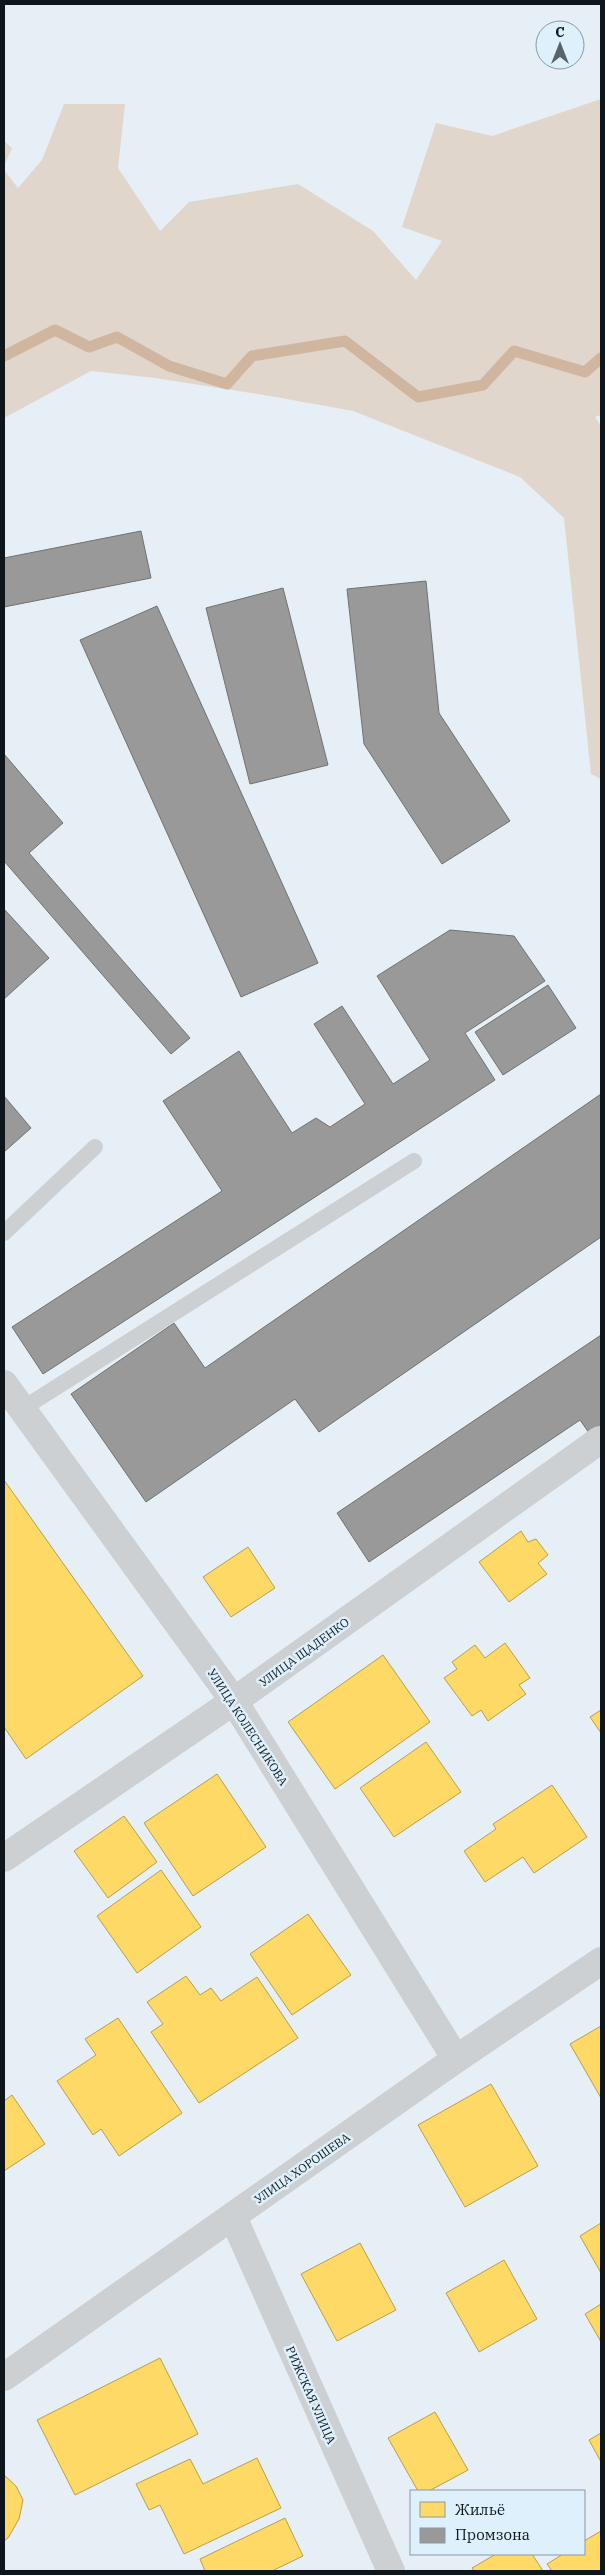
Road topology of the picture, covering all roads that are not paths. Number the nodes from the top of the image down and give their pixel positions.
1 (95, 1147) dead end
2 (414, 1160) dead end
3 (4, 1233) edge
4 (4, 1384) edge
5 (22, 1409) junction
6 (600, 1440) dead end
7 (234, 1701) junction
8 (4, 1858) edge
9 (601, 1961) edge
10 (456, 2059) junction
11 (233, 2217) junction
12 (4, 2376) edge
13 (391, 2571) edge

1 - 3 lane
2 - 5 lane
4 - 5 street, УЛИЦА КОЛЕСНИКОВА
5 - 7 street, УЛИЦА КОЛЕСНИКОВА
6 - 7 street, УЛИЦА ЩАДЕНКО
7 - 8 street, УЛИЦА ЩАДЕНКО
7 - 10 street, УЛИЦА КОЛЕСНИКОВА
9 - 10 street, УЛИЦА ХОРОШЕВА
10 - 11 street, УЛИЦА ХОРОШЕВА
11 - 12 street, УЛИЦА ХОРОШЕВА
11 - 13 street, РИЖСКАЯ УЛИЦА

